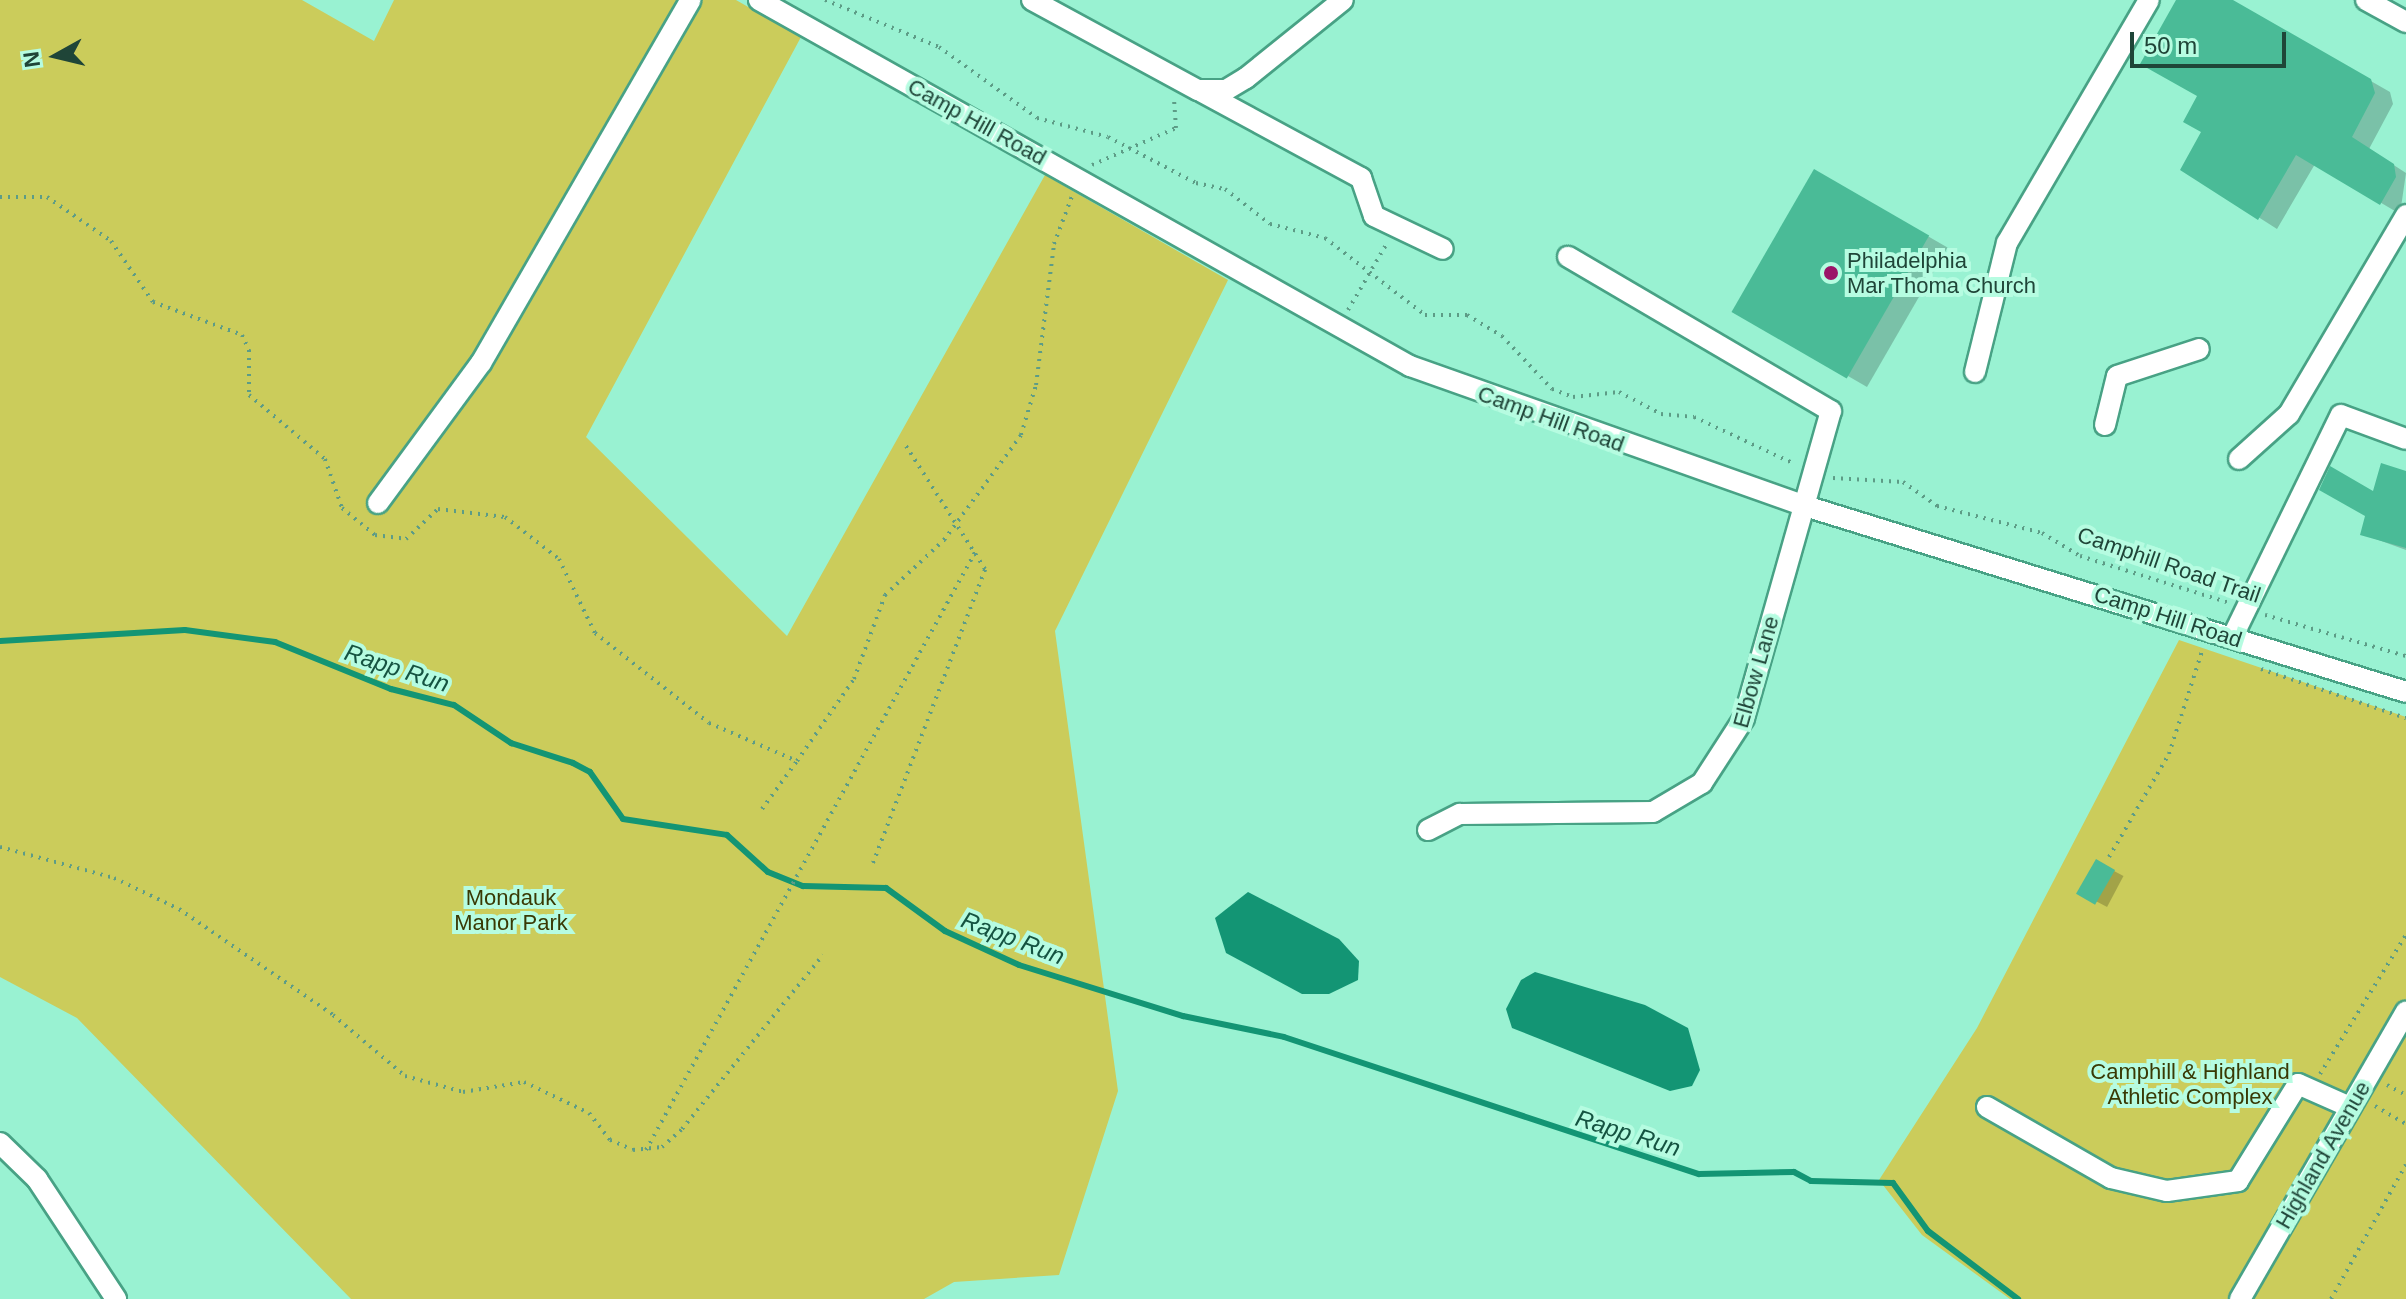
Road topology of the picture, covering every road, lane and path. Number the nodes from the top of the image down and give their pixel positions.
1 (691, 0) edge
2 (759, 0) edge
3 (825, 0) edge
4 (1032, 0) edge
5 (1343, 0) edge
6 (2149, 0) edge
7 (2366, 0) edge
8 (2404, 17) edge
9 (1177, 81) junction
10 (1198, 90) junction
11 (1127, 147) junction
12 (1081, 181) junction
13 (0, 197) edge
14 (2406, 215) edge
15 (1396, 227) junction
16 (1443, 249) dead end
17 (1568, 257) dead end
18 (1370, 274) junction
19 (1338, 325) junction
20 (2199, 349) dead end
21 (1975, 372) dead end
22 (2105, 425) dead end
23 (2406, 439) edge
24 (904, 443) dead end
25 (2239, 459) dead end
26 (1812, 470) junction
27 (378, 503) dead end
28 (1802, 505) junction
29 (957, 524) junction
30 (977, 549) junction
31 (2246, 608) junction
32 (2209, 630) junction
33 (2232, 638) junction
34 (2406, 656) edge
35 (2259, 663) dead end
36 (2406, 692) edge
37 (2406, 718) edge
38 (797, 761) junction
39 (762, 809) dead end
40 (1428, 830) dead end
41 (0, 847) edge
42 (2109, 857) dead end
43 (873, 863) dead end
44 (2406, 935) edge
45 (823, 955) dead end
46 (2406, 1011) edge
47 (2310, 1089) junction
48 (2406, 1095) edge
49 (1987, 1107) dead end
50 (2350, 1107) junction
51 (2406, 1124) edge
52 (0, 1143) edge
53 (646, 1150) junction
54 (2406, 1164) edge
55 (116, 1299) edge
56 (2240, 1299) edge
57 (2331, 1299) edge

1 - 27 street
2 - 12 street, Camp Hill Road
3 - 11 path, Camphill Road Trail
4 - 9 street
5 - 10 street
6 - 21 street
7 - 8 street
9 - 10 street
9 - 11 path
10 - 15 street
11 - 12 path
11 - 18 path, Camphill Road Trail
12 - 19 street, Camp Hill Road
12 - 29 path
13 - 38 path
14 - 25 street
15 - 16 street
15 - 18 path
17 - 26 street, Elbow Lane
18 - 19 path
18 - 26 path, Camphill Road Trail
19 - 28 street, Camp Hill Road
20 - 22 street
23 - 31 street
24 - 29 path
26 - 28 street, Elbow Lane
26 - 31 path, Camphill Road Trail
28 - 32 street, Camp Hill Road
28 - 40 street, Elbow Lane
29 - 30 path
29 - 38 path
30 - 43 path
30 - 53 path
31 - 33 street
31 - 34 path, Camphill Road Trail
32 - 33 street, Camp Hill Road
32 - 42 path
33 - 36 street, Camp Hill Road
35 - 37 path
38 - 39 path
41 - 53 path
44 - 47 path
45 - 53 path
46 - 50 street, Highland Avenue
47 - 49 street
47 - 50 street
48 - 51 path
50 - 56 street, Highland Avenue
52 - 55 street
54 - 57 path

